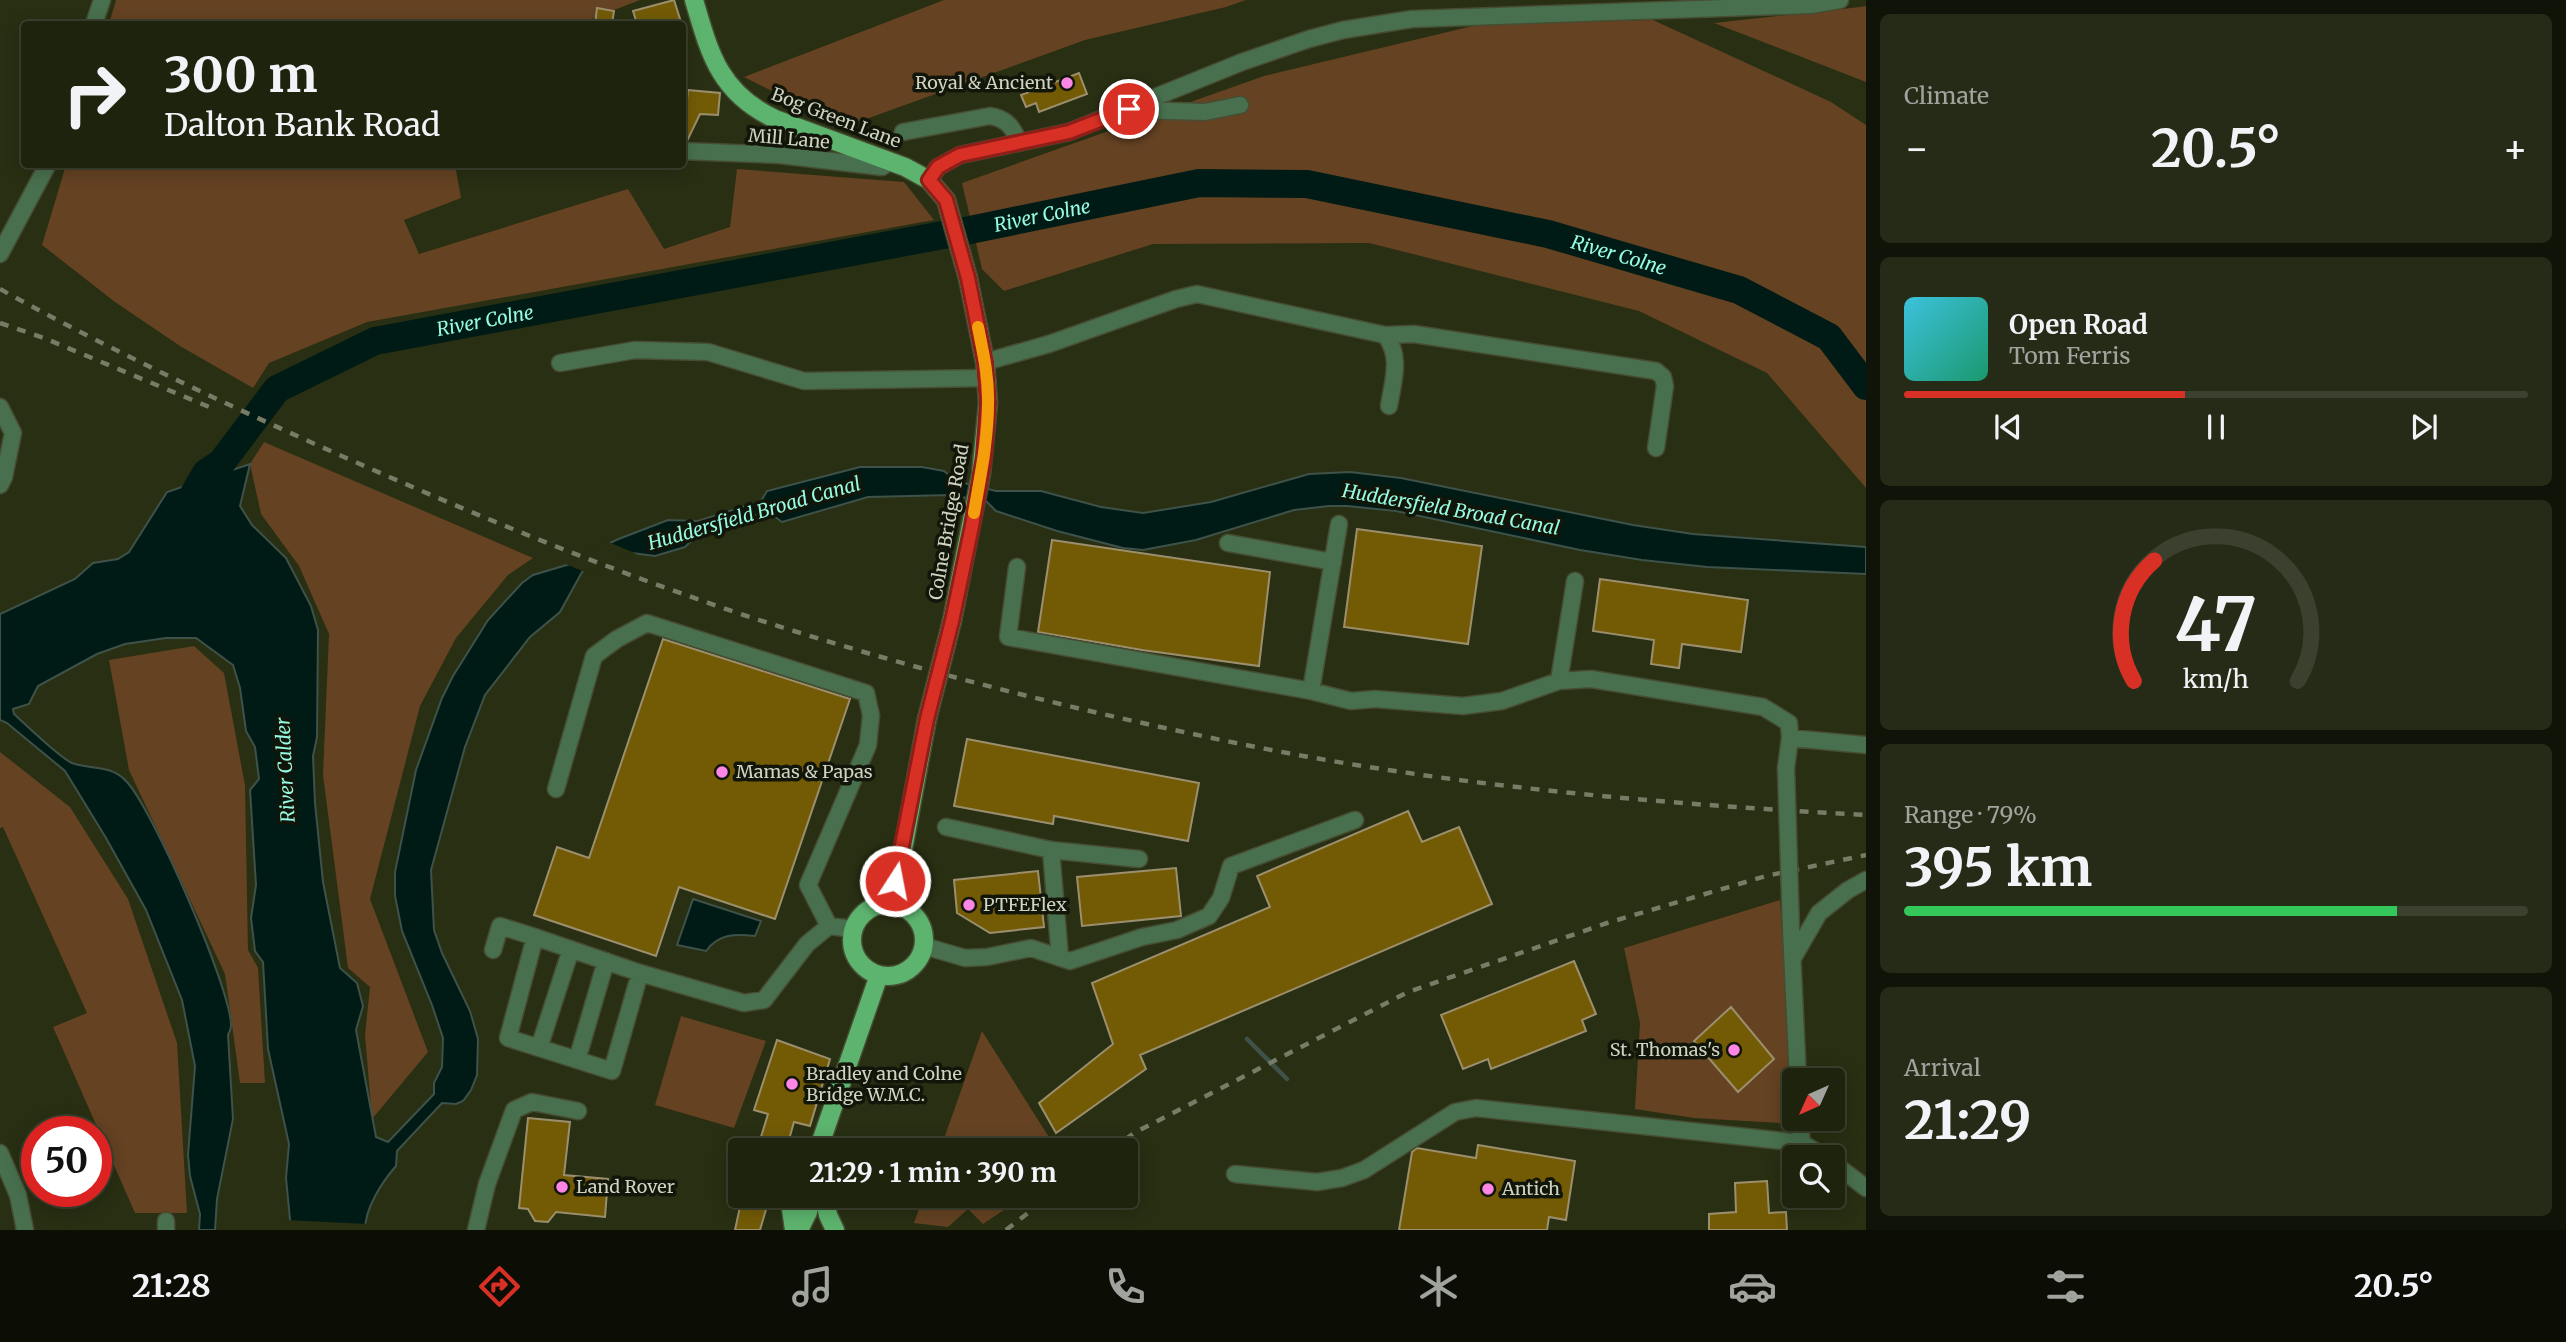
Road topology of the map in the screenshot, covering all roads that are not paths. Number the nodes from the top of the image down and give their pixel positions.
1 (102, 0) edge
2 (694, 0) edge
3 (1840, 0) edge
4 (95, 21) edge
5 (1240, 105) dead end
6 (1129, 109) junction
7 (903, 132) dead end
8 (1017, 143) junction
9 (686, 151) edge
10 (898, 164) junction
11 (46, 168) edge
12 (929, 180) junction
13 (0, 254) edge
14 (1385, 335) junction
15 (560, 363) dead end
16 (986, 370) junction
17 (1390, 406) dead end
18 (0, 407) edge
19 (1656, 448) dead end
20 (1, 479) edge
21 (1339, 524) dead end
22 (1228, 543) dead end
23 (1333, 562) junction
24 (1017, 567) dead end
25 (1575, 581) dead end
26 (1559, 681) junction
27 (1311, 691) junction
28 (1790, 738) junction
29 (1866, 745) edge
30 (556, 789) dead end
31 (1355, 820) dead end
32 (946, 827) dead end
33 (1051, 850) junction
34 (1139, 859) dead end
35 (1866, 880) edge
36 (893, 904) junction
37 (829, 926) junction
38 (853, 929) junction
39 (535, 937) junction
40 (924, 946) junction
41 (571, 949) junction
42 (493, 950) dead end
43 (1060, 958) junction
44 (1793, 958) junction
45 (606, 961) junction
46 (640, 973) junction
47 (879, 975) junction
48 (539, 1048) junction
49 (576, 1060) junction
50 (1798, 1068) edge
51 (578, 1111) dead end
52 (1801, 1131) edge
53 (822, 1138) edge
54 (1802, 1143) junction
55 (1805, 1145) edge
56 (0, 1153) edge
57 (1845, 1173) edge
58 (1236, 1174) dead end
59 (1866, 1188) edge
60 (791, 1208) edge
61 (809, 1208) edge
62 (826, 1208) edge
63 (25, 1230) edge
64 (476, 1230) edge
65 (796, 1230) edge
66 (835, 1230) edge

1 - 4 street
2 - 10 main road, Bog Green Lane
3 - 6 street
5 - 6 street
6 - 8 street
7 - 8 street
8 - 12 street
9 - 10 street, Mill Lane
10 - 12 main road, Colne Bridge Road
11 - 13 street
12 - 16 main road, Colne Bridge Road
14 - 16 street
14 - 17 street
14 - 19 street
15 - 16 street
16 - 36 main road, Colne Bridge Road, bridge
18 - 20 street
21 - 23 street
22 - 23 street
23 - 27 street
24 - 27 street
25 - 26 street
26 - 27 street
26 - 28 street
28 - 29 street
28 - 44 street, bridge
30 - 37 street
31 - 43 street
32 - 33 street
33 - 34 street
33 - 43 street
35 - 44 street
36 - 38 main road
36 - 40 main road
37 - 38 street
37 - 46 street
38 - 47 main road
39 - 41 street
39 - 42 street
39 - 48 street
40 - 43 street
40 - 47 main road
41 - 45 street
41 - 48 street
44 - 50 street
45 - 46 street
45 - 49 street
46 - 49 street
47 - 53 main road
48 - 49 street
51 - 64 street
52 - 54 street
54 - 55 street
54 - 58 street
56 - 63 street
57 - 59 street
60 - 65 main road
61 - 65 main road
62 - 66 main road

